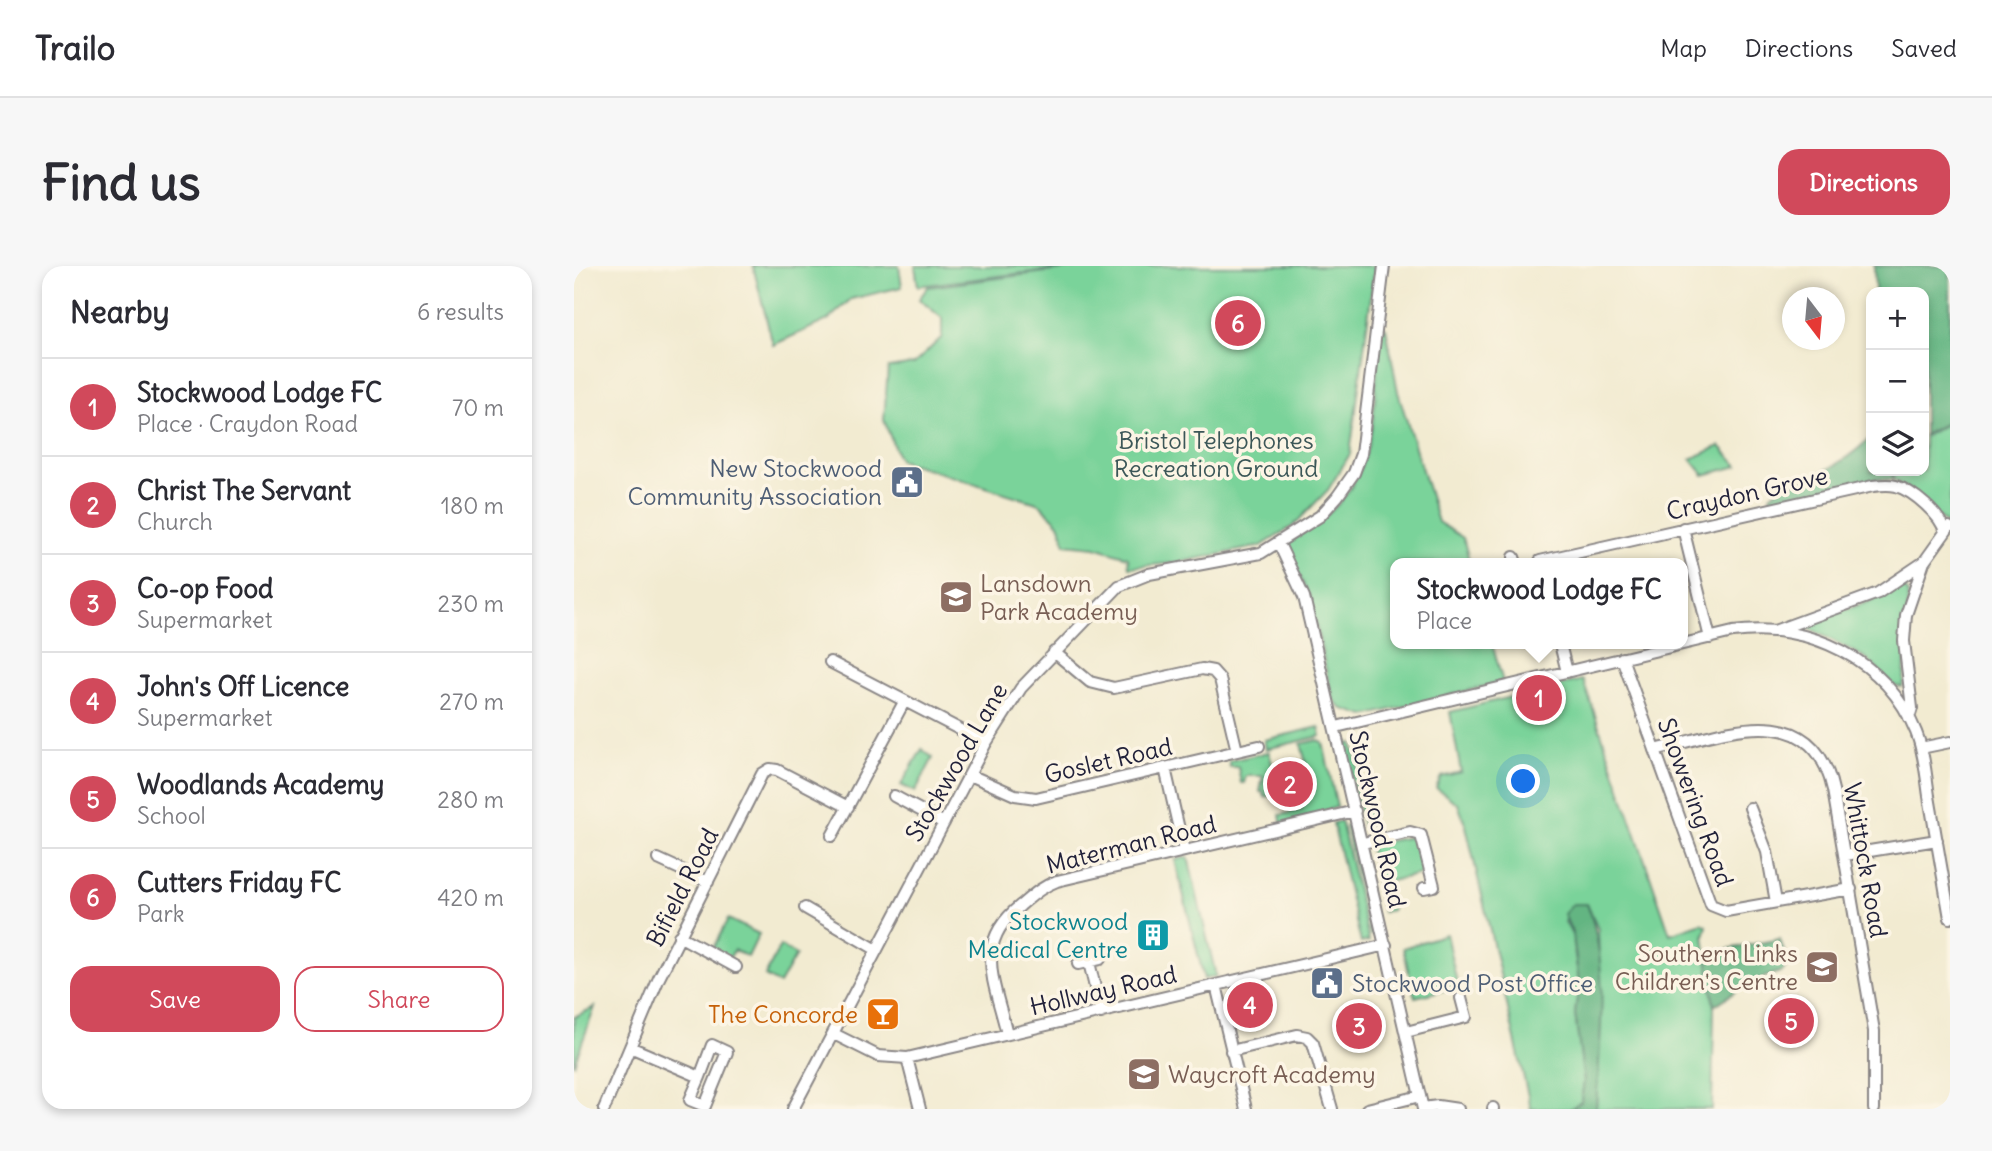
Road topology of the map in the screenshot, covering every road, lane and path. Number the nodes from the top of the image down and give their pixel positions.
1 (1384, 266) edge
2 (1683, 528) junction
3 (1948, 529) edge
4 (1279, 544) junction
5 (1557, 558) edge
6 (1924, 562) junction
7 (1777, 630) junction
8 (1710, 638) junction
9 (1688, 643) edge
10 (1561, 649) edge
11 (1662, 649) edge
12 (1054, 652) junction
13 (1622, 658) junction
14 (830, 662) dead end
15 (1567, 672) junction
16 (904, 702) junction
17 (1909, 718) junction
18 (1336, 727) junction
19 (1950, 742) edge
20 (986, 743) junction
21 (1259, 746) dead end
22 (1921, 748) junction
23 (1655, 750) junction
24 (1237, 751) junction
25 (1164, 768) junction
26 (970, 775) junction
27 (894, 796) dead end
28 (848, 807) junction
29 (1750, 808) dead end
30 (1355, 811) junction
31 (944, 823) junction
32 (832, 836) dead end
33 (1937, 840) junction
34 (1363, 844) junction
35 (1184, 851) junction
36 (1845, 855) junction
37 (658, 859) dead end
38 (708, 881) junction
39 (1424, 888) dead end
40 (1851, 889) junction
41 (1776, 902) junction
42 (805, 908) dead end
43 (1950, 918) edge
44 (679, 936) junction
45 (1386, 945) junction
46 (877, 950) junction
47 (1089, 962) dead end
48 (736, 967) dead end
49 (1216, 985) junction
50 (1461, 998) dead end
51 (1101, 1013) junction
52 (1406, 1032) junction
53 (834, 1034) junction
54 (1007, 1034) junction
55 (630, 1047) junction
56 (1231, 1051) junction
57 (907, 1058) junction
58 (700, 1077) junction
59 (1422, 1104) edge
60 (604, 1109) edge
61 (793, 1109) edge
62 (920, 1109) edge
63 (1246, 1109) edge
64 (1332, 1109) edge
65 (1367, 1109) edge
66 (1458, 1109) edge
67 (1874, 1109) edge

1 - 4 street, Stockwood Lane
2 - 3 street, Craydon Grove
2 - 5 street, Craydon Grove
2 - 8 street
3 - 6 street
4 - 12 street, Stockwood Lane
4 - 18 street, Stockwood Road
6 - 7 street
6 - 17 street
7 - 8 street
7 - 17 street
8 - 9 street
10 - 15 street
11 - 13 street
12 - 20 street, Stockwood Lane
12 - 24 street
13 - 15 street
13 - 23 street, Showering Road
14 - 16 street
15 - 18 street
16 - 20 street
16 - 28 street
17 - 22 street
18 - 30 street, Stockwood Road
19 - 22 street
20 - 26 street, Stockwood Lane
21 - 24 street, Goslet Road
22 - 33 street
23 - 36 street, Whittock Road
23 - 41 street, Showering Road
24 - 25 street, Goslet Road
25 - 26 street, Goslet Road
25 - 35 street
26 - 31 street, Stockwood Lane
27 - 31 street
28 - 32 street
28 - 38 street, Bifield Road
29 - 41 street
30 - 34 street, Stockwood Road
30 - 35 street, Materman Road
31 - 46 street, Stockwood Lane
33 - 36 street
33 - 43 street
34 - 39 street
34 - 45 street, Stockwood Road
35 - 54 street, Materman Road
36 - 40 street, Whittock Road
37 - 38 street
38 - 44 street, Bifield Road
40 - 41 street, Showering Road
40 - 67 street, Whittock Road
42 - 46 street
44 - 48 street
44 - 55 street, Bifield Road
45 - 49 street, Hollway Road
45 - 52 street, Stockwood Road
46 - 53 street, Stockwood Lane
47 - 51 street
49 - 51 street, Hollway Road
49 - 56 street
50 - 52 street
51 - 54 street, Hollway Road
52 - 59 street, Stockwood Road
53 - 57 street, Hollway Road
53 - 61 street, Stockwood Lane
54 - 57 street, Hollway Road
55 - 58 street
55 - 60 street, Bifield Road
56 - 63 street
56 - 64 street
57 - 62 street
58 - 58 street
59 - 65 street
59 - 66 street

